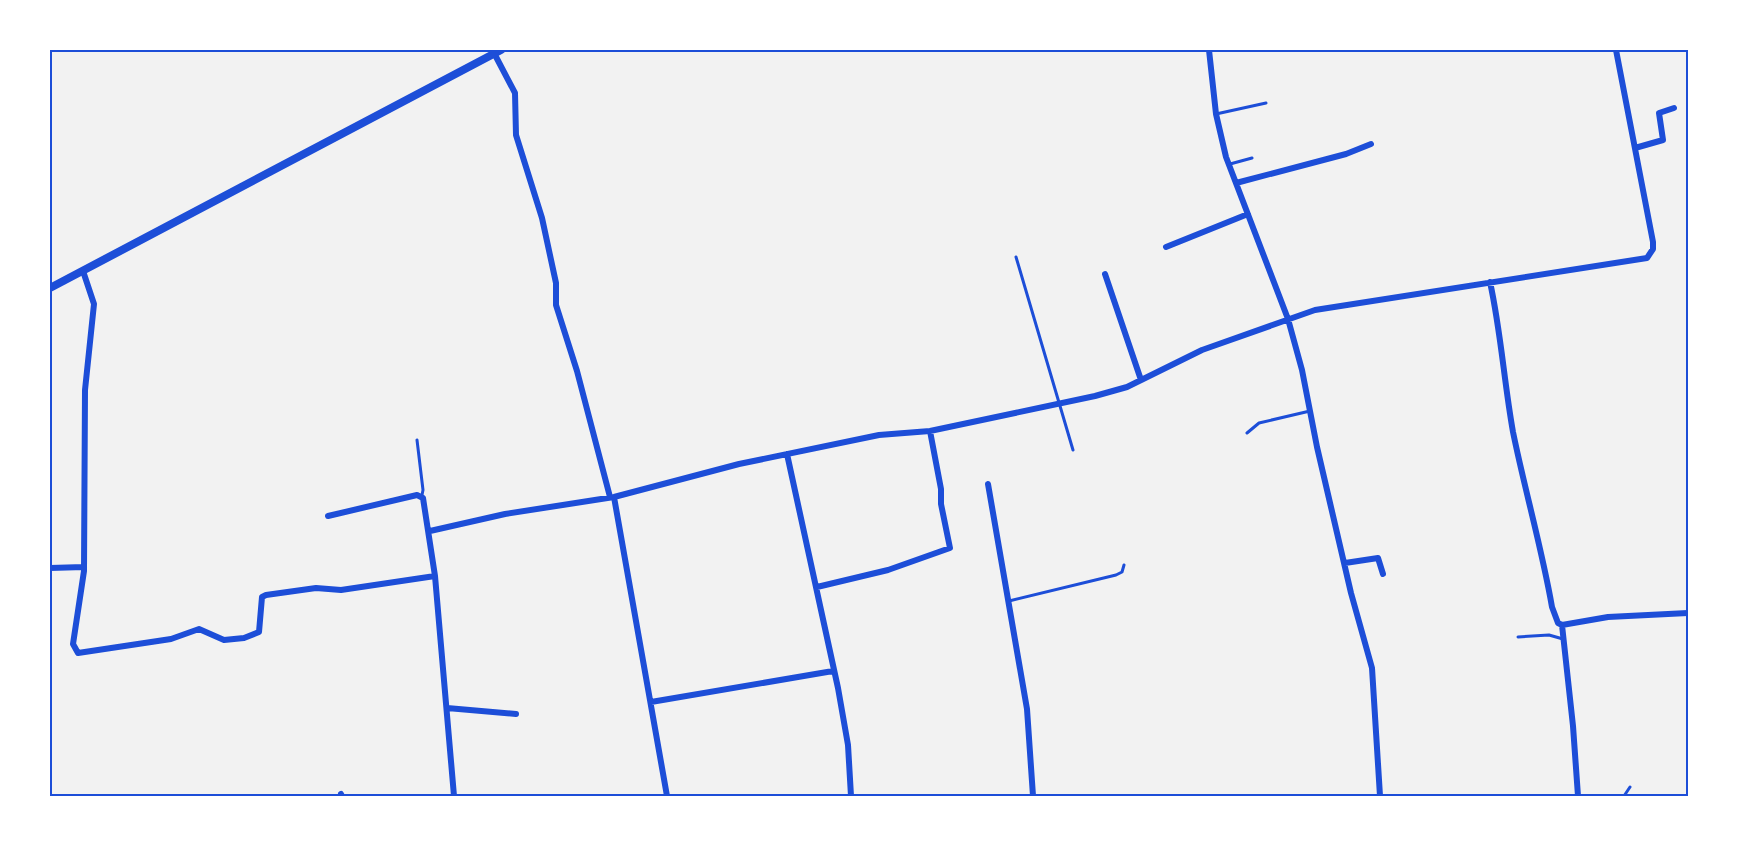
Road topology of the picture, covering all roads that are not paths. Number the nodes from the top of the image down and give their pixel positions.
1 (1209, 50) edge
2 (1616, 50) edge
3 (498, 51) edge
4 (1266, 103) dead end
5 (1674, 108) dead end
6 (1220, 113) junction
7 (1371, 144) dead end
8 (1635, 148) junction
9 (1250, 159) dead end
10 (1231, 164) junction
11 (1239, 182) junction
12 (1248, 214) junction
13 (1166, 247) dead end
14 (1016, 257) dead end
15 (83, 271) junction
16 (1105, 274) dead end
17 (1490, 282) junction
18 (50, 288) edge
19 (1288, 319) junction
20 (1141, 380) junction
21 (1062, 407) junction
22 (1310, 411) junction
23 (1247, 433) dead end
24 (931, 435) junction
25 (417, 440) dead end
26 (1073, 450) dead end
27 (788, 456) junction
28 (988, 484) dead end
29 (422, 495) junction
30 (613, 499) junction
31 (328, 516) dead end
32 (430, 531) junction
33 (1347, 563) junction
34 (1124, 565) dead end
35 (84, 567) junction
36 (50, 568) edge
37 (1383, 574) dead end
38 (435, 576) junction
39 (817, 587) junction
40 (1009, 601) junction
41 (1689, 613) edge
42 (1562, 625) junction
43 (1518, 637) dead end
44 (1563, 639) junction
45 (833, 671) junction
46 (651, 702) junction
47 (447, 708) junction
48 (516, 714) dead end
49 (1630, 787) dead end
50 (453, 796) edge
51 (667, 796) edge
52 (850, 796) edge
53 (1033, 796) edge
54 (1380, 796) edge
55 (1578, 796) edge
56 (1624, 796) edge

1 - 6 street
2 - 8 street
3 - 15 street
3 - 30 street
4 - 6 lane
5 - 8 street
6 - 10 street
7 - 11 street
8 - 17 street
9 - 10 lane
10 - 11 street
11 - 12 street
12 - 13 street
12 - 19 street
14 - 21 lane
15 - 18 street
15 - 35 street
16 - 20 street
17 - 19 street
17 - 42 street
19 - 20 street
19 - 22 street
20 - 21 street
21 - 24 street
21 - 26 lane
22 - 23 lane
22 - 33 street
24 - 27 street
24 - 39 street
25 - 29 lane
27 - 30 street
27 - 39 street
28 - 40 street
29 - 31 street
29 - 32 street
30 - 32 street
30 - 46 street
32 - 38 street
33 - 37 street
33 - 54 street
34 - 40 lane
35 - 36 street
35 - 38 street
38 - 47 street
39 - 45 street
40 - 53 street
41 - 42 street
42 - 44 street
43 - 44 lane
44 - 55 street
45 - 46 street
45 - 52 street
46 - 51 street
47 - 48 street
47 - 50 street
49 - 56 lane

